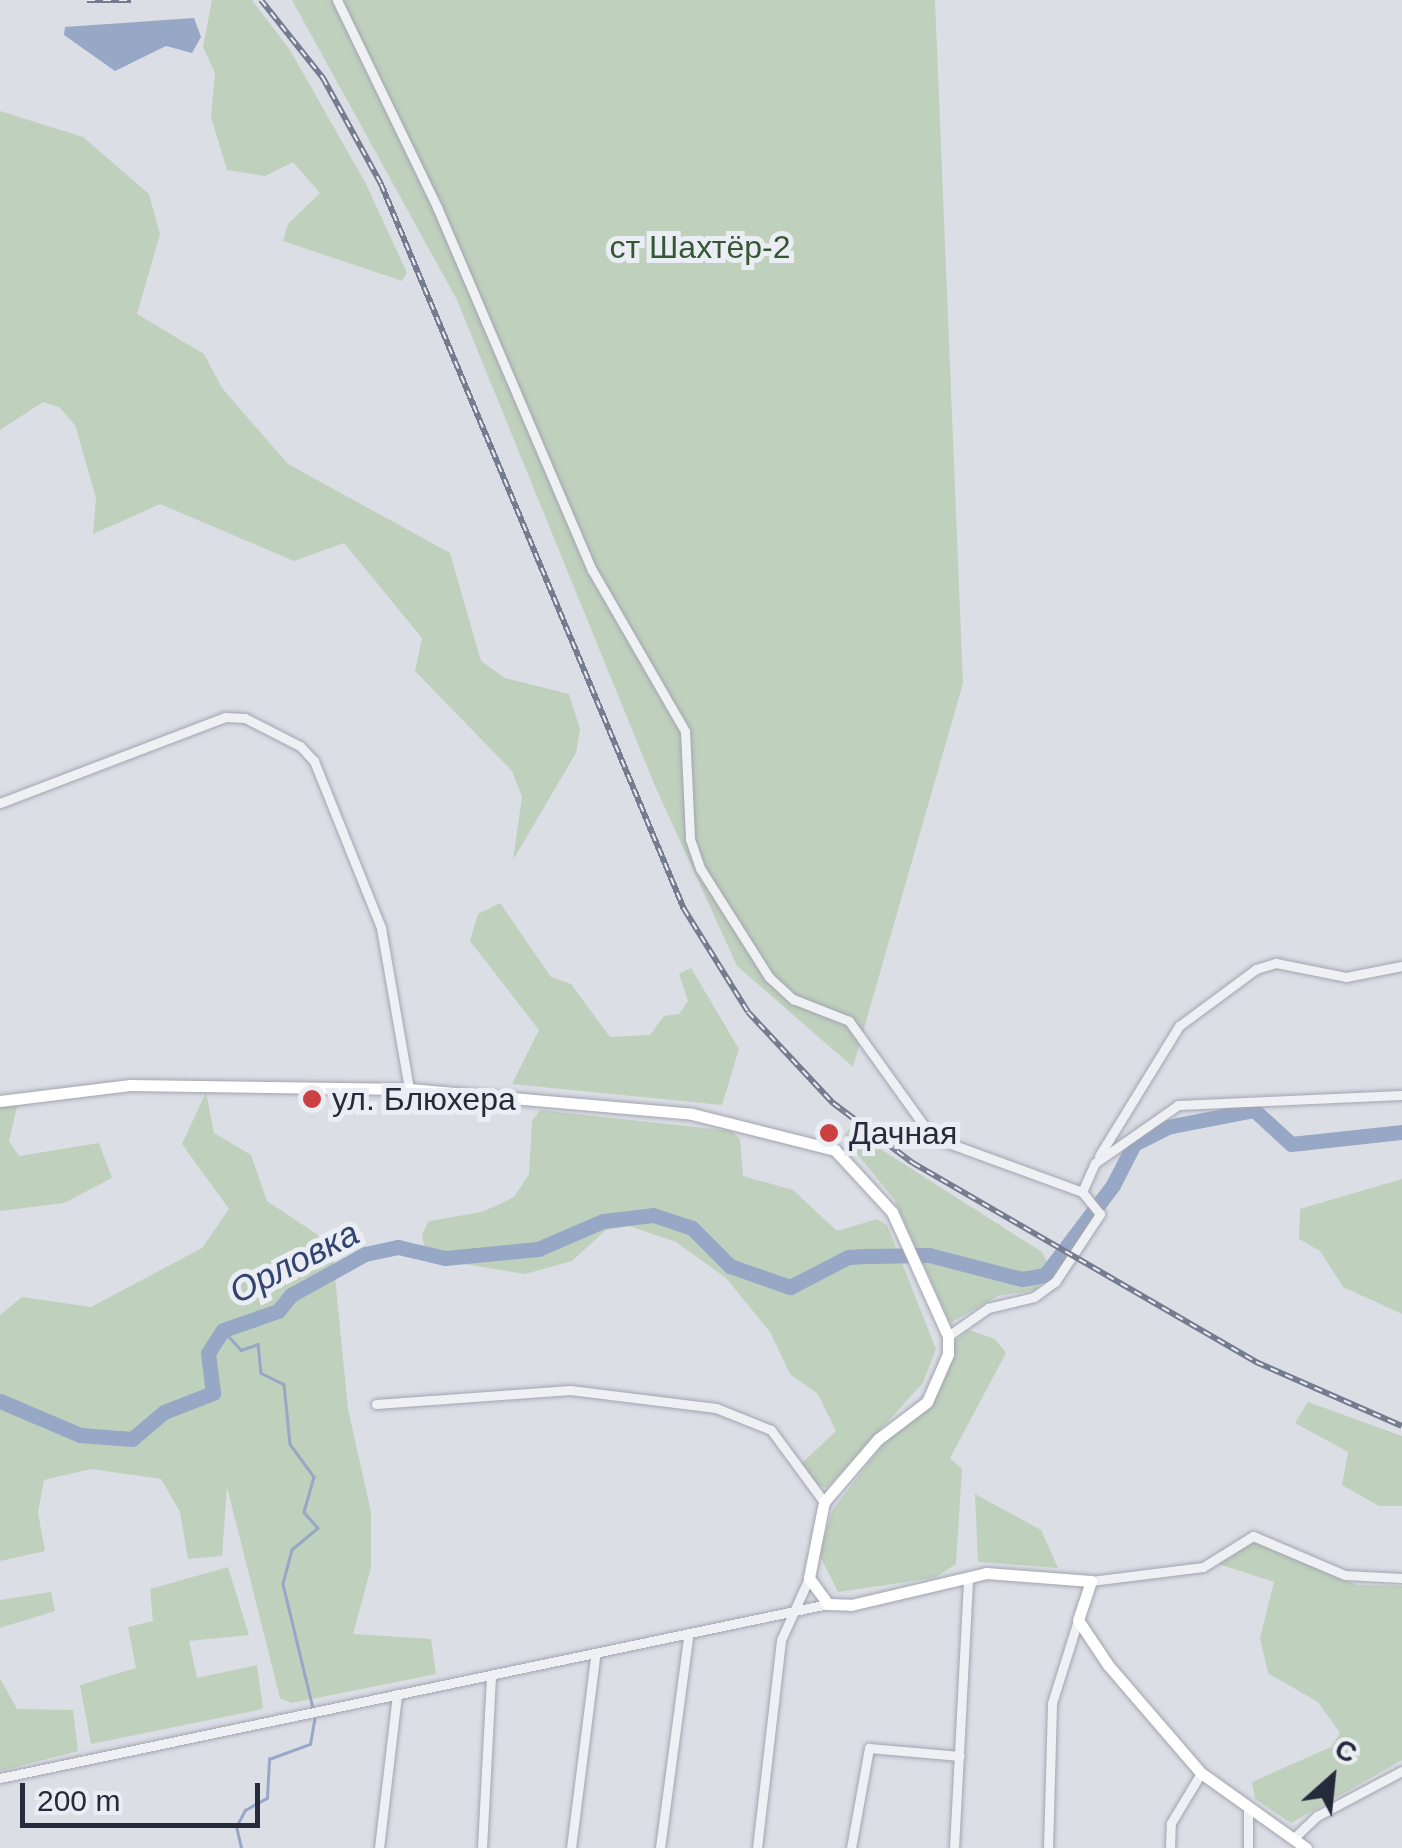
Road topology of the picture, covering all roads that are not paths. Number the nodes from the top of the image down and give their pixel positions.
1 (337, 0) edge
2 (0, 803) edge
3 (1402, 966) edge
4 (408, 1089) junction
5 (1402, 1095) edge
6 (0, 1100) edge
7 (1095, 1163) junction
8 (1082, 1192) junction
9 (948, 1336) junction
10 (376, 1404) dead end
11 (824, 1502) junction
12 (810, 1578) junction
13 (1402, 1578) edge
14 (968, 1579) junction
15 (1091, 1581) junction
16 (828, 1604) junction
17 (786, 1616) junction
18 (1078, 1620) junction
19 (688, 1637) junction
20 (595, 1657) junction
21 (491, 1675) junction
22 (397, 1694) junction
23 (960, 1756) junction
24 (1402, 1770) edge
25 (1201, 1774) junction
26 (0, 1778) edge
27 (1248, 1809) junction
28 (1294, 1840) junction
29 (379, 1848) edge
30 (482, 1848) edge
31 (571, 1848) edge
32 (660, 1848) edge
33 (758, 1848) edge
34 (850, 1848) edge
35 (954, 1848) edge
36 (1048, 1848) edge
37 (1170, 1848) edge
38 (1248, 1848) edge
39 (1306, 1848) edge

1 - 8 street
2 - 4 street
3 - 7 street
4 - 6 main road
4 - 9 main road
5 - 7 street
7 - 8 street
8 - 9 street
9 - 11 main road
10 - 11 street
11 - 12 main road
12 - 16 main road
12 - 17 street
13 - 15 street
14 - 15 main road
14 - 16 main road
14 - 23 street
15 - 18 main road
16 - 17 street
17 - 19 street
17 - 33 street
18 - 25 main road
18 - 36 street
19 - 20 street
19 - 32 street
20 - 21 street
20 - 31 street
21 - 22 street
21 - 30 street
22 - 26 street
22 - 29 street
23 - 34 street
23 - 35 street
24 - 28 street
25 - 27 main road
25 - 37 street
27 - 28 main road
27 - 38 street
28 - 39 main road

